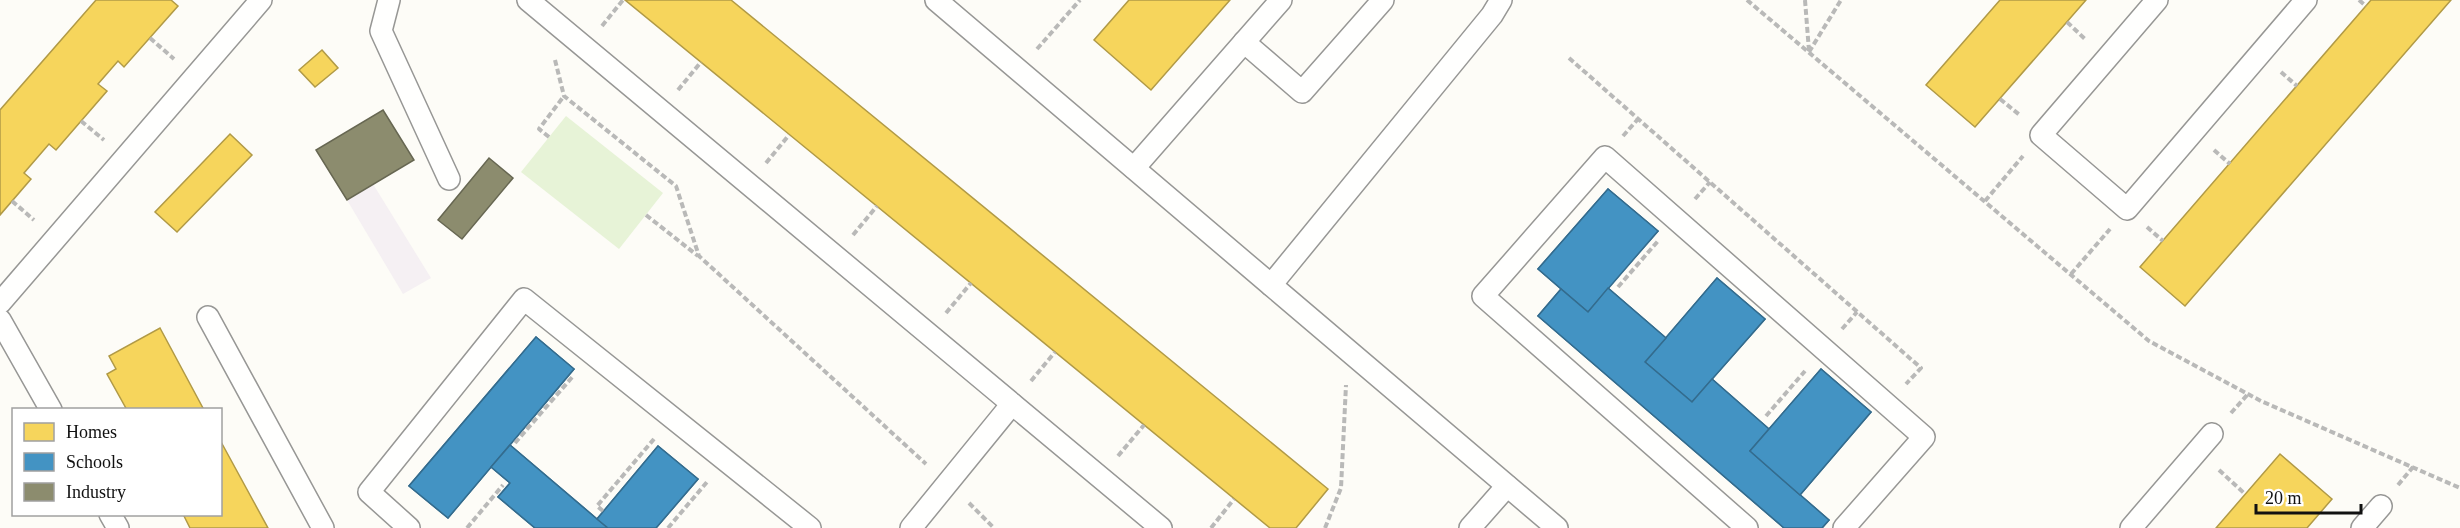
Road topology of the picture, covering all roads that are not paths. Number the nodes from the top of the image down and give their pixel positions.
1 (261, 0) edge
2 (388, 0) edge
3 (936, 0) edge
4 (1281, 0) edge
5 (1383, 0) edge
6 (1501, 0) edge
7 (2157, 0) edge
8 (2306, 0) edge
9 (535, 6) edge
10 (1244, 42) junction
11 (1134, 168) junction
12 (449, 179) dead end
13 (1271, 285) junction
14 (0, 303) edge
15 (208, 317) dead end
16 (0, 320) edge
17 (1012, 404) junction
18 (50, 408) edge
19 (2212, 434) dead end
20 (1507, 486) junction
21 (2381, 506) dead end
22 (1738, 525) edge
23 (323, 528) edge
24 (409, 528) edge
25 (810, 528) edge
26 (911, 528) edge
27 (1161, 528) edge
28 (1470, 528) edge
29 (1557, 528) edge
30 (1844, 528) edge
31 (2131, 528) edge
32 (2362, 528) edge

1 - 14 lane
2 - 12 lane
3 - 11 lane
4 - 10 lane
5 - 10 lane
6 - 13 lane
7 - 8 lane
9 - 17 lane
10 - 11 lane
11 - 13 lane
13 - 20 lane
15 - 23 lane
16 - 18 lane
17 - 26 lane
17 - 27 lane
19 - 31 lane
20 - 28 lane
20 - 29 lane
21 - 32 lane
22 - 30 lane
24 - 25 lane

